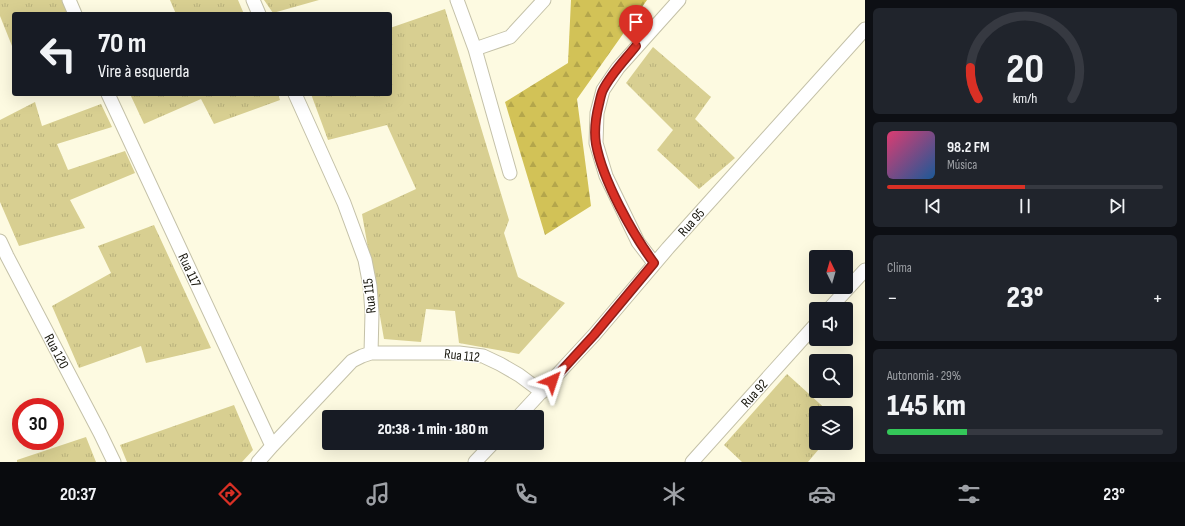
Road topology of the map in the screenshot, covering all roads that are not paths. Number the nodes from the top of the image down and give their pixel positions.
1 (69, 0) edge
2 (253, 0) edge
3 (457, 0) edge
4 (544, 0) edge
5 (679, 0) edge
6 (74, 12) edge
7 (258, 12) edge
8 (865, 28) edge
9 (475, 49) junction
10 (109, 96) edge
11 (296, 96) edge
12 (510, 173) dead end
13 (0, 241) edge
14 (654, 263) junction
15 (865, 270) edge
16 (836, 302) edge
17 (809, 332) edge
18 (371, 353) junction
19 (542, 392) junction
20 (525, 410) edge
21 (272, 446) junction
22 (488, 450) edge
23 (480, 460) edge
24 (114, 462) edge
25 (258, 462) edge
26 (692, 462) edge

1 - 6 street
2 - 7 street
3 - 9 street
4 - 9 street
5 - 14 street
8 - 14 street, Rua 95
9 - 12 street
10 - 21 street, Rua 117
11 - 18 street, Rua 115
13 - 24 street, Rua 120
14 - 19 street, Rua 95
15 - 16 street
17 - 26 street, Rua 92
18 - 19 street, Rua 112
18 - 21 street
19 - 20 street, Rua 95
21 - 25 street
22 - 23 street

